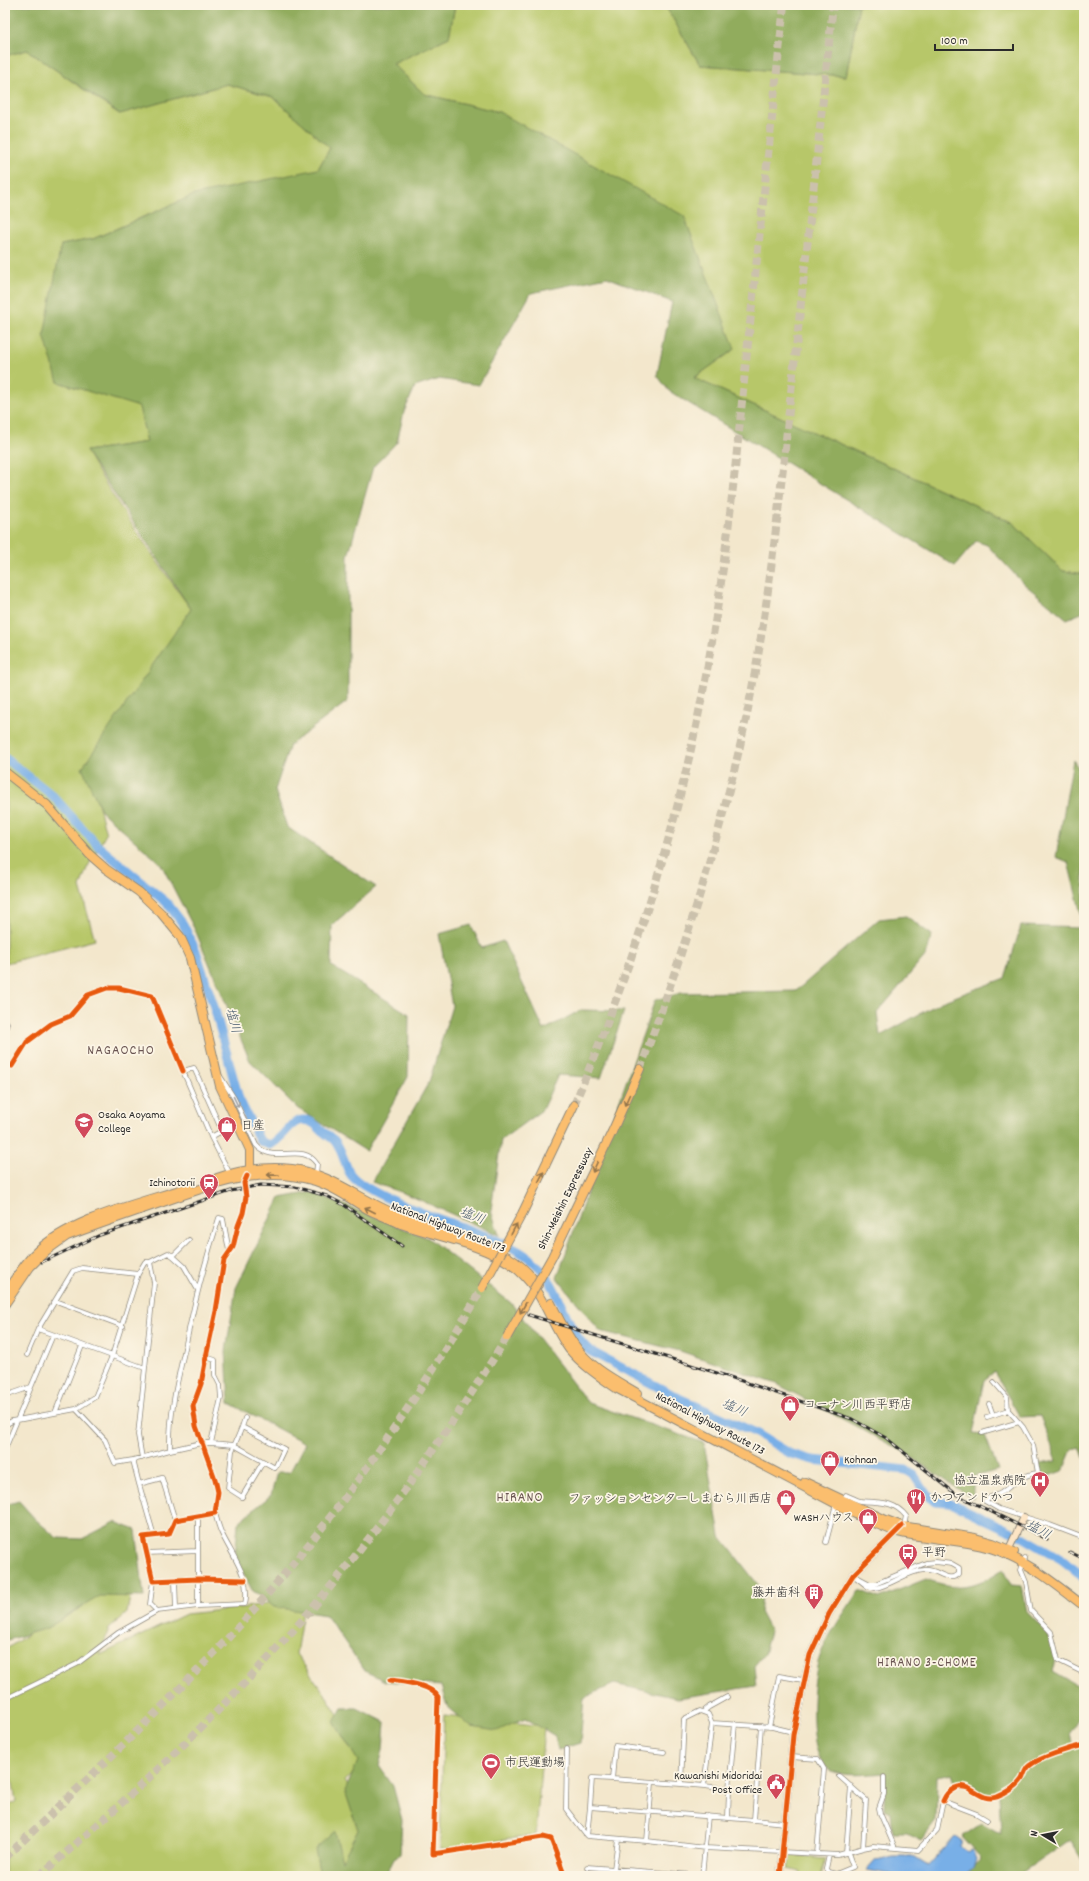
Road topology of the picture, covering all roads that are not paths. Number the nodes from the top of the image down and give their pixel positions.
1 (5, 772) edge
2 (5, 1021) edge
3 (5, 1033) edge
4 (12, 1066) dead end
5 (640, 1069) tunnel mouth
6 (215, 1070) junction
7 (183, 1071) junction
8 (574, 1105) tunnel mouth
9 (238, 1125) junction
10 (222, 1131) junction
11 (211, 1136) junction
12 (249, 1173) junction
13 (230, 1174) junction
14 (316, 1175) junction
15 (189, 1240) dead end
16 (229, 1251) junction
17 (173, 1256) junction
18 (150, 1262) junction
19 (138, 1274) junction
20 (482, 1288) tunnel mouth
21 (198, 1290) junction
22 (5, 1293) edge
23 (56, 1301) junction
24 (5, 1304) edge
25 (122, 1326) junction
26 (38, 1329) junction
27 (53, 1335) junction
28 (507, 1337) tunnel mouth
29 (82, 1346) junction
30 (27, 1355) dead end
31 (112, 1356) junction
32 (206, 1357) junction
33 (145, 1368) junction
34 (994, 1382) dead end
35 (31, 1387) junction
36 (5, 1396) edge
37 (989, 1404) dead end
38 (76, 1409) junction
39 (1008, 1410) junction
40 (55, 1413) junction
41 (993, 1416) junction
42 (987, 1417) dead end
43 (245, 1418) dead end
44 (18, 1420) junction
45 (1019, 1422) junction
46 (5, 1425) edge
47 (242, 1427) junction
48 (982, 1432) dead end
49 (201, 1443) junction
50 (211, 1443) junction
51 (234, 1445) junction
52 (5, 1449) edge
53 (170, 1450) junction
54 (142, 1458) junction
55 (133, 1460) junction
56 (263, 1462) junction
57 (139, 1484) junction
58 (839, 1502) junction
59 (215, 1513) junction
60 (1024, 1517) junction
61 (198, 1518) junction
62 (175, 1520) junction
63 (901, 1528) junction
64 (154, 1536) junction
65 (1084, 1538) edge
66 (826, 1542) dead end
67 (198, 1551) junction
68 (1007, 1552) junction
69 (146, 1553) junction
70 (1024, 1561) junction
71 (853, 1575) junction
72 (198, 1579) junction
73 (245, 1580) junction
74 (153, 1581) junction
75 (175, 1581) junction
76 (1084, 1599) edge
77 (198, 1606) junction
78 (1084, 1606) edge
79 (176, 1608) junction
80 (157, 1612) junction
81 (1084, 1673) edge
82 (390, 1680) dead end
83 (803, 1680) junction
84 (727, 1697) dead end
85 (5, 1699) edge
86 (703, 1712) junction
87 (712, 1723) junction
88 (735, 1724) junction
89 (761, 1726) junction
90 (769, 1727) junction
91 (793, 1732) junction
92 (1084, 1745) edge
93 (567, 1749) dead end
94 (664, 1752) dead end
95 (790, 1757) junction
96 (839, 1776) dead end
97 (884, 1777) dead end
98 (612, 1778) junction
99 (652, 1782) junction
100 (681, 1784) junction
101 (704, 1786) junction
102 (851, 1786) junction
103 (729, 1789) junction
104 (943, 1801) junction
105 (590, 1807) junction
106 (649, 1812) junction
107 (708, 1816) junction
108 (728, 1818) junction
109 (754, 1820) junction
110 (987, 1820) dead end
111 (784, 1823) junction
112 (586, 1836) junction
113 (618, 1839) junction
114 (647, 1841) junction
115 (705, 1848) junction
116 (863, 1848) junction
117 (895, 1848) junction
118 (782, 1852) junction
119 (847, 1853) junction
120 (818, 1854) junction
121 (829, 1855) junction
122 (587, 1867) dead end
123 (614, 1869) junction
124 (654, 1874) edge
125 (679, 1875) edge
126 (565, 1876) edge
127 (702, 1876) edge
128 (706, 1876) edge
129 (780, 1876) edge

1 - 6 highway
2 - 3 street
4 - 7 street
5 -> 28 highway, Shin-Meishin Expressway, bridge
6 - 9 highway
6 -> 14 street
7 - 10 street
7 - 11 street
20 -> 8 highway, bridge
9 - 10 street
9 - 12 highway
10 - 11 street
11 - 13 street
12 - 13 highway, National Highway Route 173
12 - 14 highway, National Highway Route 173
12 - 16 street
12 - 24 highway, National Highway Route 173
58 -> 12 highway, National Highway Route 173
13 - 22 highway, National Highway Route 173
14 - 58 highway, National Highway Route 173
15 - 17 street
16 - 21 street
16 - 32 street
17 - 18 street
17 - 21 street
18 - 19 street
18 - 33 street
19 - 23 street
19 - 25 street
21 - 53 street
23 - 25 street
23 - 26 street
25 - 31 street
26 - 27 street
26 - 30 street
27 - 29 street
27 - 35 street
29 - 31 street
29 - 40 street
31 - 33 street
31 - 38 street
32 - 49 street
32 - 50 street
33 - 54 street
34 - 39 street
35 - 36 street
35 - 44 street
37 - 41 street
38 - 40 street
38 - 55 street
39 - 41 street
39 - 45 street
40 - 44 street
41 - 42 street
43 - 47 street
44 - 46 street
44 - 52 street
45 - 48 street
45 - 60 street
47 - 51 street
47 - 56 street
49 - 50 street
49 - 53 street
49 - 59 street
50 - 51 street
51 - 56 street
51 - 56 street
53 - 54 street
54 - 55 street
55 - 57 street
57 - 62 street
57 - 64 street
58 - 63 highway, National Highway Route 173
58 - 63 street
58 - 66 street
59 - 61 street
59 - 73 street
60 - 65 street
60 - 68 street
61 - 62 street
61 - 67 street
62 - 64 street
63 - 68 highway, National Highway Route 173
63 - 71 street
64 - 69 street
67 - 69 street
67 - 72 street
68 - 70 highway, National Highway Route 173
69 - 74 street
70 - 76 highway, National Highway Route 173
70 - 78 highway, National Highway Route 173
70 - 81 street
71 - 71 street
71 - 83 street
72 - 73 street
72 - 75 street
72 - 77 street
73 - 77 street
74 - 75 street
74 - 80 street
75 - 79 street
77 - 79 street
79 - 80 street
80 - 85 street
82 - 126 street
83 - 90 street
83 - 91 street
84 - 86 street
86 - 87 street
86 - 100 street
87 - 88 street
87 - 101 street
88 - 89 street
88 - 103 street
89 - 90 street
89 - 109 street
90 - 91 street
91 - 95 street
92 - 104 street
93 - 112 street
94 - 98 street
95 - 111 street
95 - 120 street
96 - 102 street
97 - 117 street
98 - 99 street
98 - 105 street
99 - 100 street
99 - 106 street
100 - 101 street
101 - 103 street
102 - 116 street
102 - 119 street
103 - 108 street
104 - 110 street
104 - 117 street
105 - 106 street
105 - 112 street
106 - 107 street
106 - 114 street
107 - 108 street
107 - 115 street
108 - 109 street
109 - 111 street
111 - 118 street
112 - 113 street
113 - 114 street
113 - 123 street
114 - 115 street
115 - 118 street
115 - 127 street
116 - 117 street
116 - 119 street
118 - 120 street
118 - 129 street
119 - 121 street
119 - 121 street
120 - 121 street
122 - 123 street
123 - 124 street
124 - 125 street
125 - 127 street
127 - 128 street

